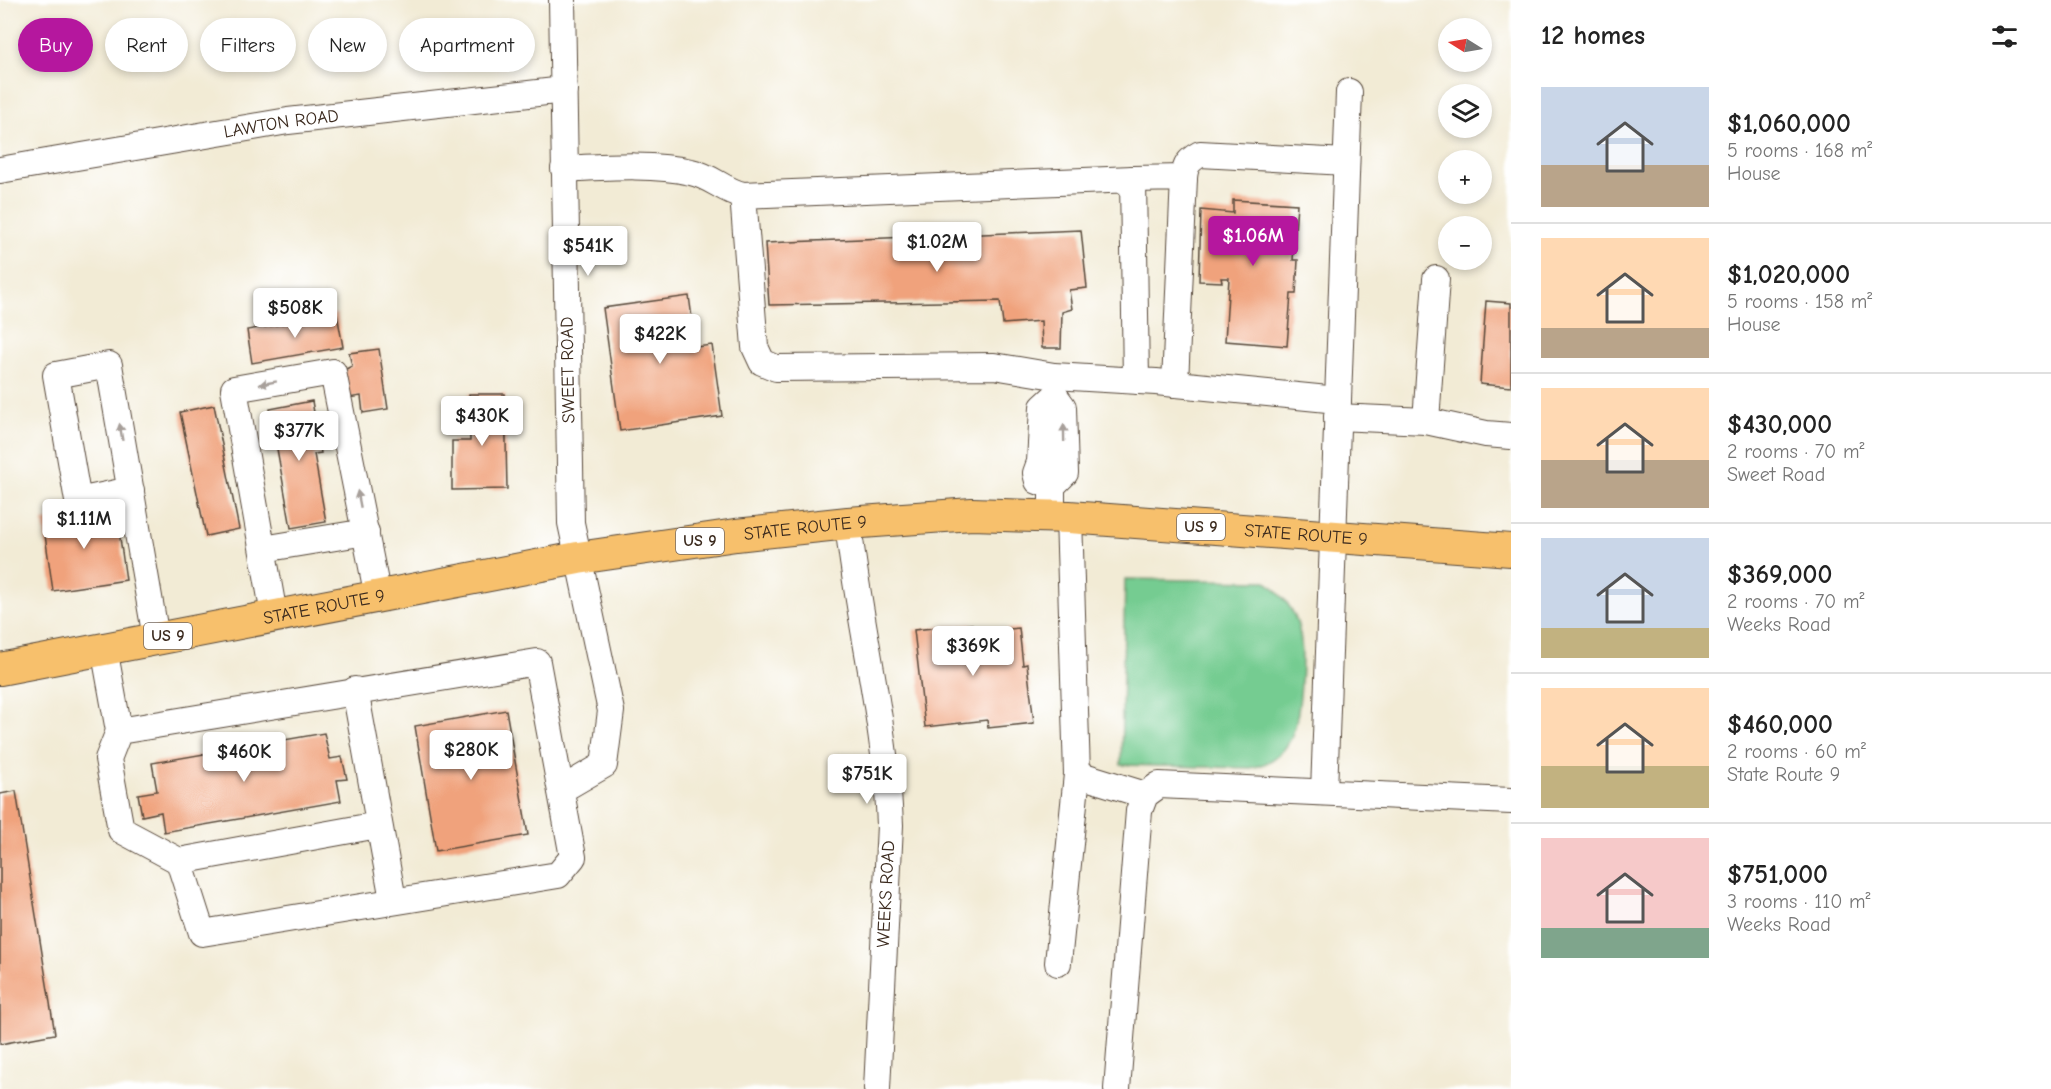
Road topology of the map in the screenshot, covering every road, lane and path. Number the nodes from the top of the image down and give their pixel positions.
1 (562, 0) edge
2 (564, 90) junction
3 (1349, 92) dead end
4 (1346, 162) junction
5 (564, 169) junction
6 (0, 170) edge
7 (1184, 178) junction
8 (1133, 179) junction
9 (743, 195) junction
10 (1436, 279) dead end
11 (1136, 381) junction
12 (1175, 384) junction
13 (1054, 386) junction
14 (1337, 408) junction
15 (1426, 421) junction
16 (1511, 436) edge
17 (131, 490) junction
18 (1061, 517) junction
19 (849, 523) junction
20 (366, 532) junction
21 (1332, 538) junction
22 (263, 549) junction
23 (1511, 550) edge
24 (578, 558) junction
25 (378, 597) junction
26 (274, 615) junction
27 (156, 638) junction
28 (104, 648) junction
29 (0, 669) edge
30 (355, 690) junction
31 (119, 731) junction
32 (1077, 774) junction
33 (561, 790) junction
34 (1324, 792) junction
35 (1145, 795) junction
36 (1511, 801) edge
37 (378, 825) junction
38 (179, 861) junction
39 (393, 900) junction
40 (1058, 963) dead end
41 (877, 1089) edge
42 (1117, 1089) edge

1 - 2 street, SWEET ROAD
2 - 5 street, SWEET ROAD
2 - 6 street, LAWTON ROAD
3 - 4 street
4 - 7 street
4 - 14 street
5 - 9 street
5 - 24 street, SWEET ROAD
7 - 8 street
7 - 12 street
8 - 9 street
8 - 11 street
9 - 13 street
10 - 15 street
11 - 12 street
11 - 13 street
12 - 14 street
13 - 18 street
14 - 15 street
14 - 21 street
15 - 16 street
17 -> 17 street
17 - 27 street
18 - 19 main road, STATE ROUTE 9 / US 9
18 - 21 main road, STATE ROUTE 9 / US 9
18 - 32 street
19 - 24 main road, STATE ROUTE 9 / US 9
19 - 41 street, WEEKS ROAD
20 - 22 street
20 -> 22 street
20 - 25 street
21 - 23 main road, STATE ROUTE 9 / US 9
21 - 34 street
22 - 26 street
24 - 25 main road, STATE ROUTE 9 / US 9
24 - 33 street, SWEET ROAD
25 - 26 main road, STATE ROUTE 9 / US 9
26 - 27 main road, STATE ROUTE 9 / US 9
27 - 28 main road, STATE ROUTE 9 / US 9
28 - 29 main road, STATE ROUTE 9 / US 9
28 - 31 street
30 - 31 street
30 - 33 street
30 - 37 street
31 - 38 street
32 - 35 street
32 - 40 street
33 - 39 street
34 - 35 street
34 - 36 street
35 - 42 street
37 - 38 street
37 - 39 street
38 - 39 street

